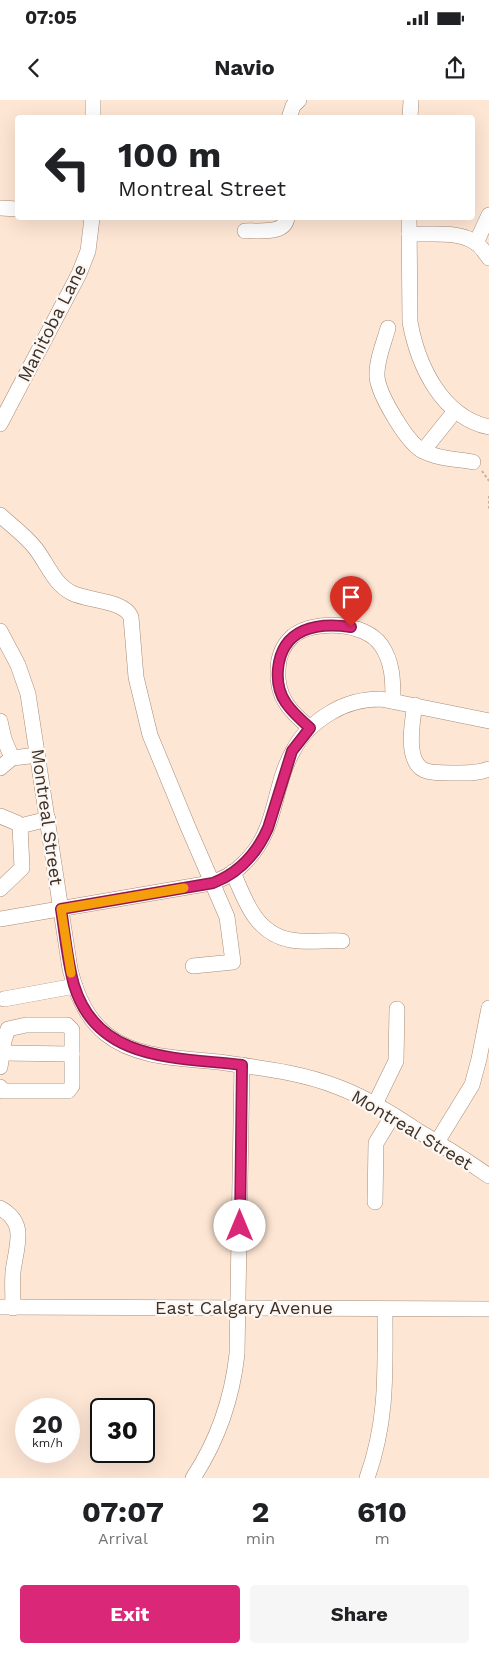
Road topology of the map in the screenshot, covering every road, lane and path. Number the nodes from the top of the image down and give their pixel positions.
1 (93, 100) edge
2 (300, 100) edge
3 (410, 100) edge
4 (93, 115) edge
5 (290, 115) edge
6 (410, 115) edge
7 (0, 208) edge
8 (15, 209) edge
9 (489, 215) edge
10 (92, 220) edge
11 (286, 220) edge
12 (409, 220) edge
13 (245, 231) dead end
14 (409, 234) junction
15 (476, 243) junction
16 (489, 258) edge
17 (388, 328) dead end
18 (456, 411) junction
19 (0, 424) edge
20 (489, 427) edge
21 (423, 451) junction
22 (473, 462) dead end
23 (489, 496) edge
24 (489, 512) edge
25 (0, 515) edge
26 (0, 631) edge
27 (392, 701) junction
28 (415, 705) junction
29 (0, 721) edge
30 (489, 721) edge
31 (310, 728) junction
32 (38, 755) junction
33 (6, 763) edge
34 (489, 769) edge
35 (0, 816) edge
36 (48, 819) junction
37 (20, 826) junction
38 (234, 872) junction
39 (213, 883) junction
40 (0, 889) edge
41 (61, 909) junction
42 (0, 920) edge
43 (342, 940) dead end
44 (192, 966) dead end
45 (74, 986) junction
46 (4, 999) dead end
47 (397, 1009) dead end
48 (489, 1011) edge
49 (90, 1017) junction
50 (72, 1030) junction
51 (72, 1054) junction
52 (1, 1060) edge
53 (242, 1065) junction
54 (0, 1087) edge
55 (375, 1104) junction
56 (393, 1115) junction
57 (436, 1142) junction
58 (489, 1176) edge
59 (375, 1202) dead end
60 (0, 1208) edge
61 (12, 1308) edge
62 (239, 1308) junction
63 (385, 1309) junction
64 (489, 1309) edge
65 (193, 1478) edge
66 (367, 1478) edge

1 - 4 street
2 - 5 street
3 - 6 street
7 - 8 street
9 - 15 street
10 - 19 street, Manitoba Lane
11 - 13 street
12 - 14 street
14 - 15 street
14 - 18 street
15 - 16 street
17 - 21 street
18 - 20 street
18 - 21 street
21 - 22 street
23 - 24 path
25 - 39 street
26 - 32 street, Montreal Street
27 - 28 street
27 - 31 street
27 - 31 street
28 - 30 street
28 - 34 street
29 - 33 street
31 - 38 street
32 - 33 street
32 - 36 street, Montreal Street
35 - 37 street
36 - 37 street
36 - 41 street, Montreal Street
37 - 40 street
38 - 39 street
38 - 43 street
39 - 41 street
39 - 44 street
41 - 42 street
41 - 45 street, Montreal Street
45 - 46 street
45 - 49 street, Montreal Street
47 - 55 street
48 - 57 street
49 - 50 street
49 - 53 street, Montreal Street
50 - 51 street
50 - 52 street
51 - 52 street
51 - 54 street
53 - 55 street, Montreal Street
53 - 62 street
55 - 56 street, Montreal Street
56 - 57 street, Montreal Street
56 - 59 street
57 - 58 street, Montreal Street
60 - 61 street
61 - 62 street, East Calgary Avenue
62 - 63 street, East Calgary Avenue
62 - 65 street
63 - 64 street, East Calgary Avenue
63 - 66 street

